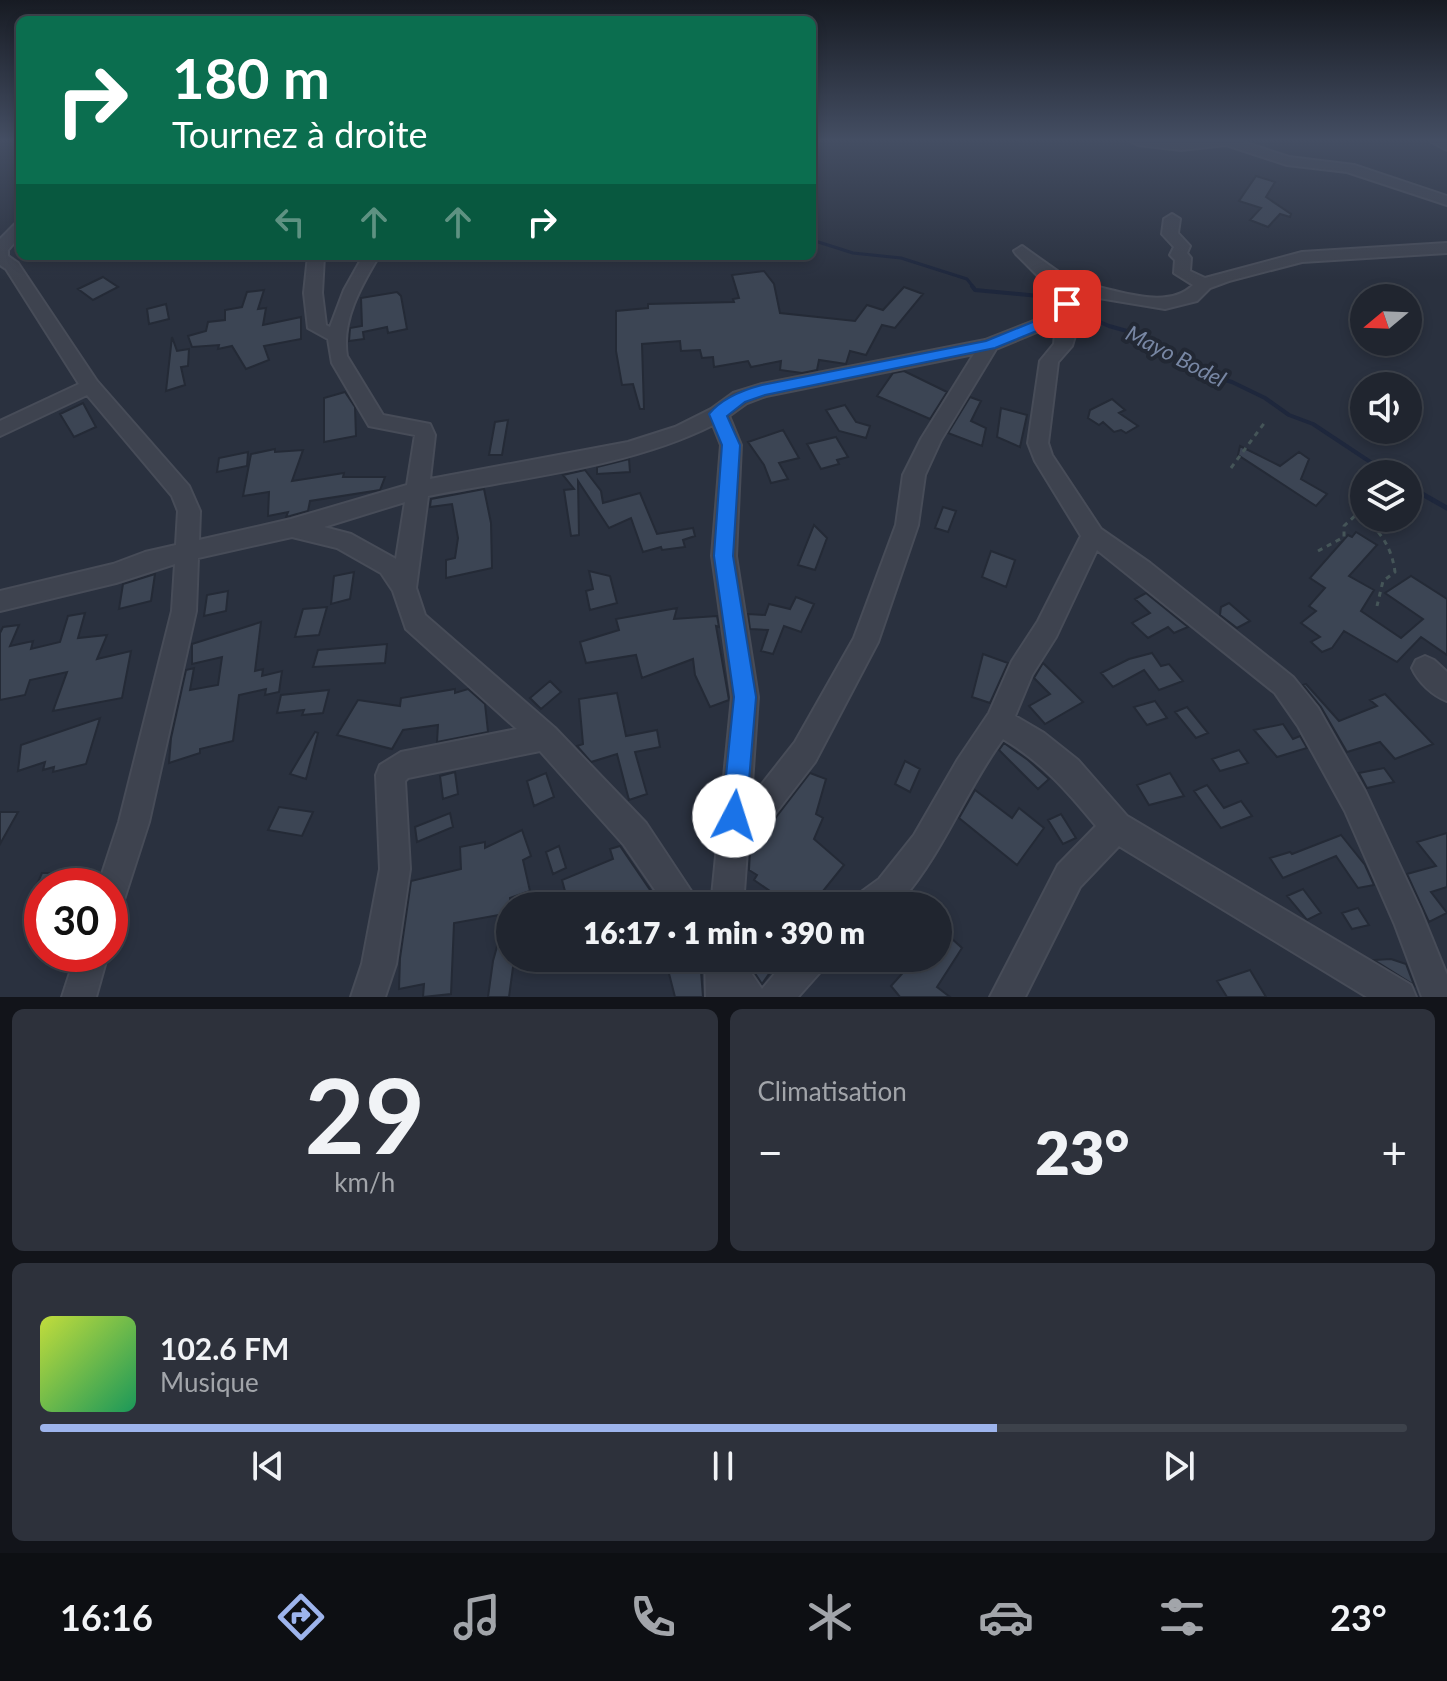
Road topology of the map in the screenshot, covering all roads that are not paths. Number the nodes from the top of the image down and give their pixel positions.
1 (1407, 188) edge
2 (1447, 201) edge
3 (1172, 219) dead end
4 (16, 231) edge
5 (1447, 248) edge
6 (1022, 251) dead end
7 (316, 260) edge
8 (368, 260) edge
9 (1204, 284) junction
10 (1067, 305) junction
11 (337, 336) junction
12 (989, 345) junction
13 (90, 386) junction
14 (718, 414) junction
15 (0, 429) edge
16 (417, 490) junction
17 (291, 528) junction
18 (1093, 535) junction
19 (185, 554) junction
20 (404, 588) junction
21 (0, 601) edge
22 (1425, 668) dead end
23 (1447, 689) edge
24 (999, 722) junction
25 (545, 737) junction
26 (1116, 827) junction
27 (732, 845) junction
28 (119, 868) edge
29 (675, 892) edge
30 (728, 892) edge
31 (886, 892) edge
32 (87, 972) edge
33 (723, 972) edge
34 (732, 972) edge
35 (797, 972) edge
36 (79, 997) edge
37 (368, 997) edge
38 (723, 997) edge
39 (748, 997) edge
40 (775, 997) edge
41 (1007, 997) edge
42 (1399, 997) edge
43 (1439, 997) edge

1 - 2 street
3 - 9 street
4 - 13 street
5 - 9 street
6 - 10 street
7 - 11 street
8 - 11 street
9 - 10 street
10 - 12 street
10 - 18 street
11 - 16 street
12 - 14 street
12 - 27 street
13 - 15 street
13 - 19 street
14 - 16 street
14 - 27 street
16 - 17 street
16 - 20 street
17 - 19 street
17 - 20 street
18 - 24 street
18 - 43 street
19 - 21 street
19 - 28 street
20 - 25 street
22 - 23 street
24 - 26 street
24 - 31 street
25 - 29 street
25 - 37 street
26 - 41 street
26 - 42 street
27 - 30 street
32 - 36 street
33 - 38 street
34 - 39 street
35 - 40 street

